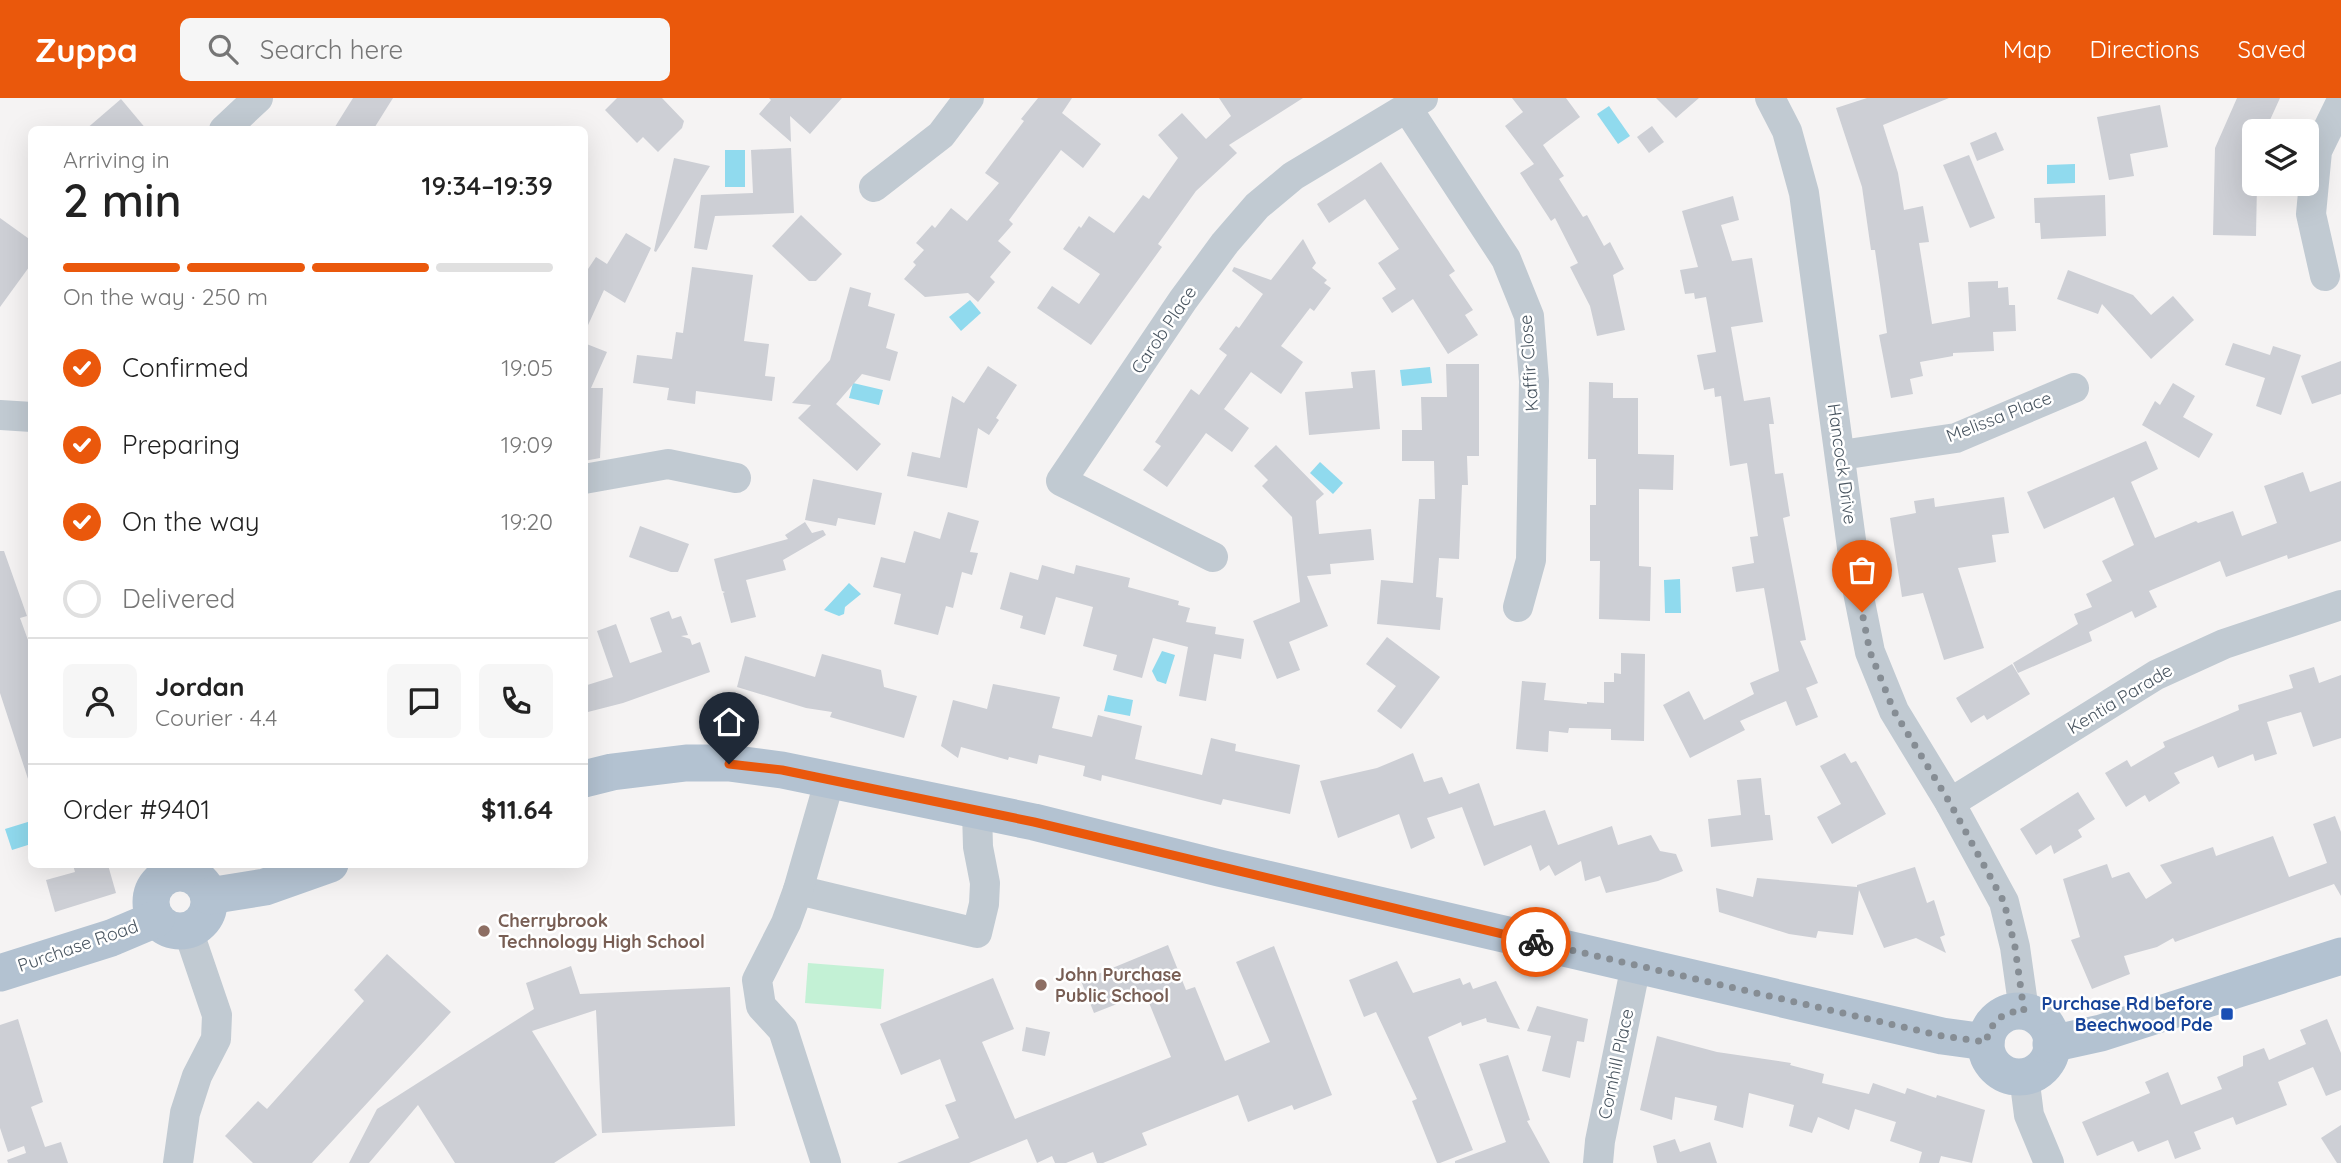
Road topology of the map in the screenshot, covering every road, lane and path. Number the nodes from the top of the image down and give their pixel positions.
1 (258, 98) edge
2 (969, 98) edge
3 (1770, 98) edge
4 (2341, 102) edge
5 (1415, 103) edge
6 (228, 126) edge
7 (874, 187) dead end
8 (2325, 276) dead end
9 (2074, 388) dead end
10 (0, 415) edge
11 (28, 417) edge
12 (1841, 455) junction
13 (588, 478) edge
14 (736, 478) dead end
15 (1213, 558) dead end
16 (2341, 605) edge
17 (1518, 607) dead end
18 (588, 778) edge
19 (830, 779) junction
20 (1950, 803) junction
21 (976, 811) junction
22 (319, 868) edge
23 (174, 869) edge
24 (799, 890) junction
25 (209, 897) junction
26 (172, 925) junction
27 (2341, 956) edge
28 (1636, 965) junction
29 (0, 973) edge
30 (2024, 1011) junction
31 (1986, 1042) junction
32 (2051, 1044) junction
33 (2024, 1076) junction
34 (178, 1163) edge
35 (826, 1163) edge
36 (1598, 1163) edge
37 (2049, 1163) edge

1 - 6 street
2 - 7 street
3 - 12 street, Hancock Drive
4 - 8 street
5 - 15 street, Carob Place
5 - 17 street, Kaffir Close
9 - 12 street, Melissa Place
10 - 11 street
12 - 20 street, Hancock Drive
13 - 14 street
16 - 20 street, Kentia Parade
18 - 19 main road
19 - 21 main road
19 - 24 street
20 - 30 street, Hancock Drive
21 - 24 street
21 - 28 main road
22 - 25 main road
23 - 25 main road
23 - 26 main road
24 - 35 street
25 - 26 main road
26 - 29 main road, Purchase Road
26 - 34 street
27 - 32 main road
28 - 31 main road
28 - 36 street, Cornhill Place
30 - 31 main road
30 - 32 main road
31 - 33 main road
32 - 33 main road
33 - 37 street

